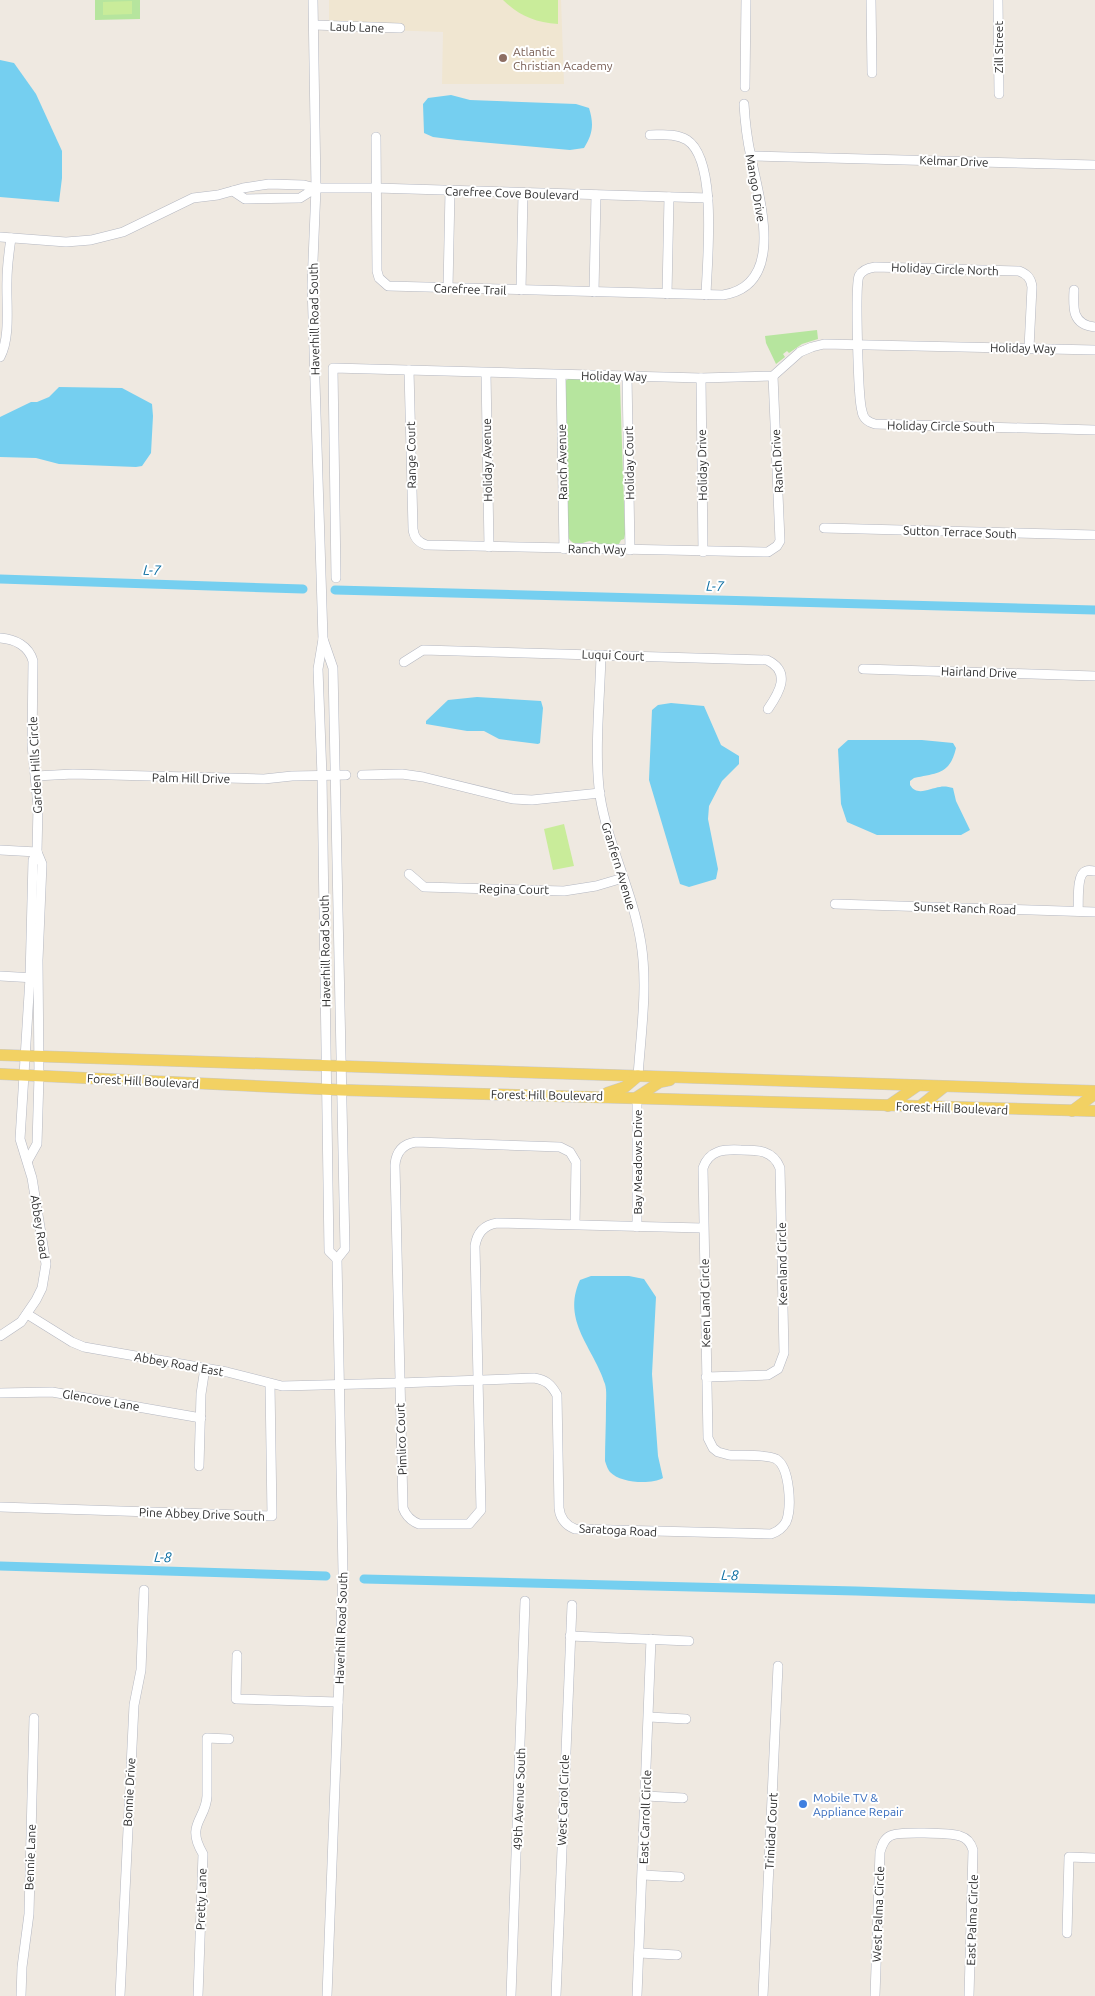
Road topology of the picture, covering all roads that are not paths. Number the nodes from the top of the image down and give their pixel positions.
1 (313, 0) edge
2 (746, 0) edge
3 (871, 0) edge
4 (998, 0) edge
5 (314, 26) junction
6 (400, 28) dead end
7 (872, 73) dead end
8 (745, 87) dead end
9 (998, 94) dead end
10 (744, 104) dead end
11 (650, 135) dead end
12 (376, 137) dead end
13 (750, 156) junction
14 (1095, 165) edge
15 (316, 188) junction
16 (376, 188) junction
17 (233, 191) junction
18 (450, 191) junction
19 (524, 193) junction
20 (596, 195) junction
21 (669, 197) junction
22 (708, 198) junction
23 (0, 237) edge
24 (11, 238) junction
25 (448, 288) junction
26 (521, 290) junction
27 (1074, 290) dead end
28 (4, 291) edge
29 (594, 292) junction
30 (667, 294) junction
31 (706, 295) junction
32 (1095, 327) edge
33 (858, 344) junction
34 (1029, 348) junction
35 (1095, 350) edge
36 (0, 358) edge
37 (409, 370) junction
38 (486, 373) junction
39 (561, 375) junction
40 (627, 376) junction
41 (773, 376) junction
42 (701, 378) junction
43 (1095, 430) edge
44 (824, 528) dead end
45 (1095, 535) edge
46 (417, 539) joint
47 (777, 546) joint
48 (489, 547) junction
49 (564, 548) junction
50 (630, 550) junction
51 (703, 552) junction
52 (336, 578) dead end
53 (0, 638) edge
54 (323, 639) junction
55 (601, 655) junction
56 (404, 662) dead end
57 (864, 669) dead end
58 (1095, 676) edge
59 (768, 709) dead end
60 (362, 775) dead end
61 (36, 776) junction
62 (322, 776) junction
63 (334, 776) junction
64 (346, 776) dead end
65 (600, 793) junction
66 (0, 850) edge
67 (37, 852) junction
68 (1095, 871) edge
69 (409, 874) dead end
70 (623, 878) junction
71 (835, 904) dead end
72 (1078, 911) junction
73 (1095, 912) edge
74 (0, 976) edge
75 (34, 978) junction
76 (0, 1055) edge
77 (24, 1056) junction
78 (39, 1057) junction
79 (326, 1066) junction
80 (342, 1067) junction
81 (0, 1074) edge
82 (24, 1075) junction
83 (39, 1076) junction
84 (638, 1076) junction
85 (684, 1077) junction
86 (917, 1086) junction
87 (944, 1087) junction
88 (326, 1090) junction
89 (342, 1090) junction
90 (1095, 1093) edge
91 (590, 1096) junction
92 (637, 1097) junction
93 (888, 1106) junction
94 (919, 1107) junction
95 (1072, 1111) junction
96 (1095, 1111) edge
97 (708, 1158) joint
98 (28, 1160) junction
99 (575, 1225) junction
100 (637, 1227) junction
101 (703, 1228) junction
102 (337, 1259) junction
103 (27, 1314) junction
104 (0, 1336) edge
105 (205, 1368) junction
106 (706, 1377) junction
107 (478, 1380) junction
108 (399, 1383) junction
109 (270, 1384) junction
110 (340, 1384) junction
111 (0, 1393) edge
112 (201, 1418) junction
113 (199, 1466) dead end
114 (0, 1507) edge
115 (144, 1590) dead end
116 (525, 1601) dead end
117 (572, 1605) dead end
118 (570, 1636) junction
119 (651, 1639) junction
120 (689, 1641) dead end
121 (237, 1655) dead end
122 (778, 1666) dead end
123 (338, 1702) junction
124 (649, 1717) junction
125 (34, 1718) dead end
126 (686, 1719) dead end
127 (229, 1739) dead end
128 (646, 1796) junction
129 (683, 1798) dead end
130 (889, 1836) joint
131 (1095, 1858) edge
132 (643, 1875) junction
133 (680, 1877) dead end
134 (1067, 1932) dead end
135 (639, 1953) junction
136 (677, 1955) dead end
137 (21, 1996) edge
138 (120, 1996) edge
139 (198, 1996) edge
140 (327, 1996) edge
141 (511, 1996) edge
142 (556, 1996) edge
143 (637, 1996) edge
144 (763, 1996) edge
145 (875, 1996) edge
146 (969, 1996) edge

1 - 5 street, Haverhill Road South
2 - 8 street
3 - 7 street
4 - 9 street, Zill Street
5 - 6 street, Laub Lane
5 - 15 street, Haverhill Road South
10 - 13 street, Mango Drive
11 - 22 street
12 - 16 street, Carefree Trail
13 - 14 street, Kelmar Drive
13 - 31 street, Mango Drive
15 - 16 street, Carefree Cove Boulevard
15 - 17 street, Carefree Cove Boulevard
15 - 17 street
15 - 54 street, Haverhill Road South
16 - 18 street, Carefree Cove Boulevard
16 - 25 street, Carefree Trail
17 - 24 street, Carefree Cove Boulevard
18 - 19 street, Carefree Cove Boulevard
18 - 25 street
19 - 20 street, Carefree Cove Boulevard
19 - 26 street
20 - 21 street, Carefree Cove Boulevard
20 - 29 street
21 - 22 street, Carefree Cove Boulevard
21 - 30 street
22 - 31 street
23 - 24 street, Carefree Cove Boulevard
24 - 28 street
25 - 26 street, Carefree Trail
26 - 29 street, Carefree Trail
27 - 32 street
28 - 36 street
29 - 30 street, Carefree Trail
30 - 31 street, Carefree Trail
33 - 34 street, Holiday Way
33 - 34 street, Holiday Circle North
33 - 41 street, Holiday Way
33 - 43 street, Holiday Circle South
34 - 35 street, Holiday Way
37 - 38 street, Holiday Way
37 - 46 street, Range Court
37 - 52 street, Holiday Way
38 - 39 street, Holiday Way
38 - 48 street, Holiday Avenue
39 - 40 street, Holiday Way
39 - 49 street, Ranch Avenue
40 - 42 street, Holiday Way
40 - 50 street, Holiday Court
41 - 42 street, Holiday Way
41 - 47 street, Ranch Drive
42 - 51 street, Holiday Drive
44 - 45 street, Sutton Terrace South
46 - 48 street, Ranch Way
47 - 51 street, Ranch Way
48 - 49 street, Ranch Way
49 - 50 street, Ranch Way
50 - 51 street, Ranch Way
53 - 61 street, Garden Hills Circle
54 - 62 street, Haverhill Road South
54 - 63 street, Haverhill Road South
55 - 56 street, Luqui Court
55 - 59 street, Luqui Court
55 - 65 street, Granfern Avenue
57 - 58 street, Hairland Drive
60 - 65 street
61 - 62 street, Palm Hill Drive
61 - 67 street, Garden Hills Circle
62 - 63 street, Palm Hill Drive
62 - 79 street, Haverhill Road South
63 - 64 street, Palm Hill Drive
63 - 80 street, Haverhill Road South
65 - 70 street, Granfern Avenue
66 - 67 street
67 - 75 street, Garden Hills Circle
68 - 72 street
69 - 70 street, Regina Court
70 - 84 street, Granfern Avenue
71 - 72 street, Sunset Ranch Road
72 - 73 street, Sunset Ranch Road
74 - 75 street
75 - 77 street, Garden Hills Circle
75 - 78 street, Garden Hills Circle
76 - 77 main road, Forest Hill Boulevard
77 - 78 main road, Forest Hill Boulevard
77 - 82 street, Garden Hills Circle
78 - 79 main road, Forest Hill Boulevard
78 - 83 street, Garden Hills Circle
79 - 80 main road, Forest Hill Boulevard
79 - 88 street, Haverhill Road South
80 - 84 main road, Forest Hill Boulevard
80 - 89 street, Haverhill Road South
81 - 82 main road, Forest Hill Boulevard
82 - 83 main road, Forest Hill Boulevard
82 - 98 street, Abbey Road
83 - 88 main road, Forest Hill Boulevard
83 - 98 street
84 - 85 main road, Forest Hill Boulevard
84 - 91 main road
85 - 86 main road, Forest Hill Boulevard
85 - 92 main road
86 - 87 main road, Forest Hill Boulevard
86 - 93 main road
87 - 90 main road, Forest Hill Boulevard
87 - 94 main road
88 - 89 main road, Forest Hill Boulevard
88 - 102 street, Haverhill Road South
89 - 91 main road, Forest Hill Boulevard
89 - 102 street, Haverhill Road South
90 - 95 main road
91 - 92 main road, Forest Hill Boulevard
92 - 93 main road, Forest Hill Boulevard
92 - 100 street, Bay Meadows Drive
93 - 94 main road, Forest Hill Boulevard
94 - 95 main road, Forest Hill Boulevard
95 - 96 main road, Forest Hill Boulevard
97 - 101 street, Keen Land Circle
97 - 106 street, Keenland Circle
98 - 103 street, Abbey Road
99 - 100 street, Pimlico Court
99 - 107 street, Pimlico Court
99 - 108 street, Pimlico Court
100 - 101 street, Pimlico Court
101 - 106 street, Keen Land Circle
102 - 110 street, Haverhill Road South
103 - 104 street, Abbey Road
103 - 105 street, Abbey Road East
105 - 109 street, Abbey Road East
105 - 112 street
106 - 107 street, Saratoga Road
107 - 108 street, Saratoga Road
107 - 108 street, Pimlico Court
108 - 110 street, Saratoga Road
109 - 110 street, Abbey Road East
109 - 114 street, Pine Abbey Drive South
110 - 123 street, Haverhill Road South
111 - 112 street, Glencove Lane
112 - 113 street
115 - 138 street, Bonnie Drive
116 - 141 street, 49th Avenue South
117 - 118 street, West Carol Circle
118 - 119 street
118 - 142 street, West Carol Circle
119 - 120 street
119 - 124 street, East Carroll Circle
121 - 123 street
122 - 144 street, Trinidad Court
123 - 140 street, Haverhill Road South
124 - 126 street
124 - 128 street, East Carroll Circle
125 - 137 street, Bennie Lane
127 - 139 street, Pretty Lane
128 - 129 street
128 - 132 street, East Carroll Circle
130 - 145 street, West Palma Circle
130 - 146 street, East Palma Circle
131 - 134 street
132 - 133 street
132 - 135 street, East Carroll Circle
135 - 136 street
135 - 143 street, East Carroll Circle

